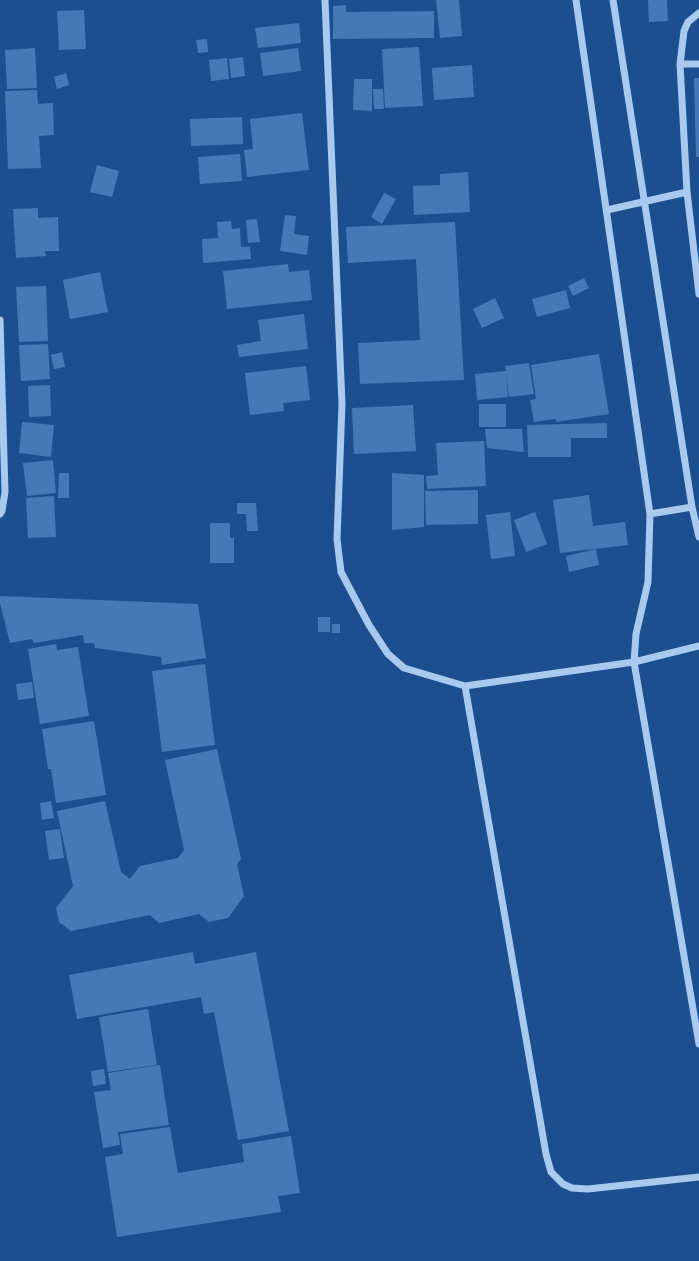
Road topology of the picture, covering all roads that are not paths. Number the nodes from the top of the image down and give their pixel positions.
1 (325, 0) edge
2 (576, 0) edge
3 (613, 0) edge
4 (699, 13) edge
5 (680, 64) junction
6 (699, 64) edge
7 (687, 192) junction
8 (645, 202) junction
9 (607, 210) junction
10 (699, 294) edge
11 (0, 320) edge
12 (692, 507) junction
13 (0, 514) edge
14 (650, 514) junction
15 (699, 537) edge
16 (699, 646) edge
17 (634, 662) junction
18 (464, 686) junction
19 (699, 1044) edge
20 (699, 1177) edge

1 - 18 street
2 - 9 street
3 - 8 street
4 - 5 street
5 - 6 street
5 - 7 street
7 - 8 street
7 - 10 street
8 - 9 street
8 - 12 street
9 - 14 street
11 - 13 street
12 - 14 street
12 - 15 street
14 - 17 street
16 - 17 street
17 - 18 street
17 - 19 street
18 - 20 street

